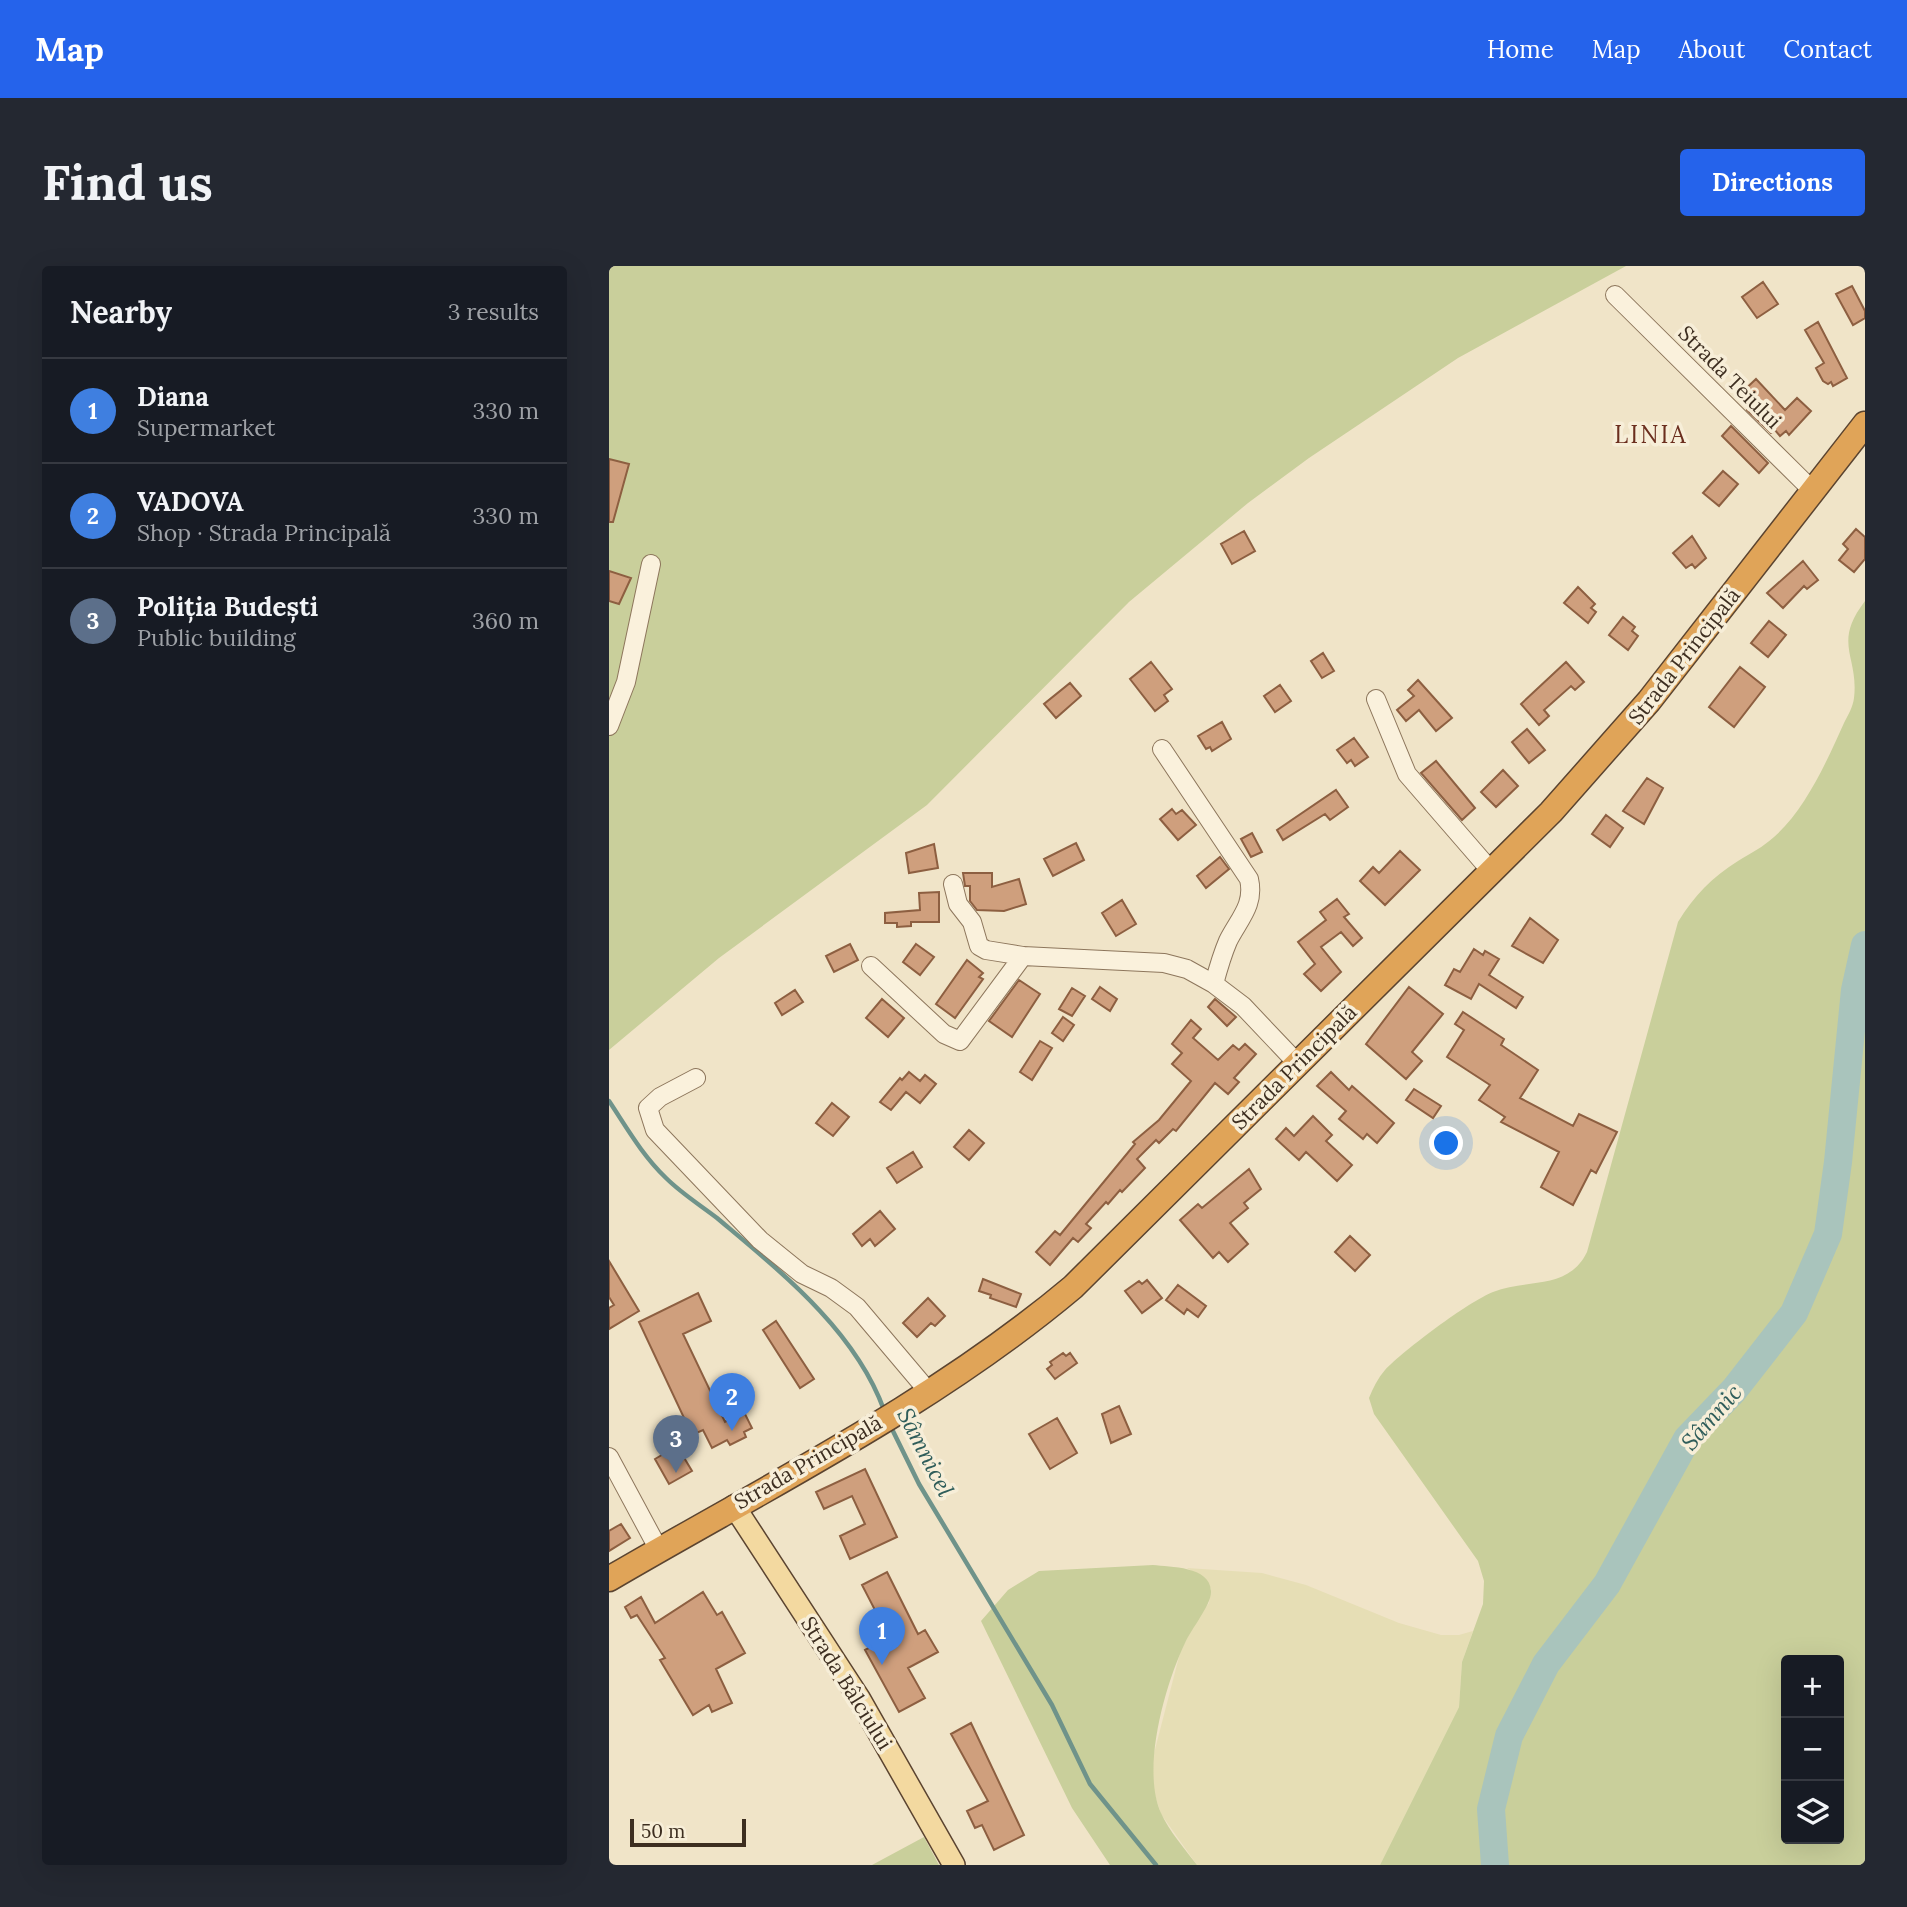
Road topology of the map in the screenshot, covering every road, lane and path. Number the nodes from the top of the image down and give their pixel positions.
1 (1615, 295) dead end
2 (1865, 424) edge
3 (1813, 491) junction
4 (652, 564) dead end
5 (1376, 699) dead end
6 (609, 726) edge
7 (1162, 749) dead end
8 (1491, 871) junction
9 (953, 884) dead end
10 (1023, 956) junction
11 (871, 967) dead end
12 (1214, 984) junction
13 (1298, 1064) junction
14 (696, 1078) dead end
15 (928, 1391) junction
16 (609, 1457) edge
17 (734, 1506) junction
18 (659, 1550) junction
19 (609, 1579) edge
20 (954, 1865) edge

1 - 3 street, Strada Teiului
2 - 3 highway, Strada Principală
3 - 8 highway, Strada Principală
4 - 6 street
5 - 8 street
7 - 12 street
8 - 13 highway, Strada Principală
9 - 10 street
10 - 11 street
10 - 12 street
12 - 13 street
13 - 15 highway, Strada Principală
14 - 15 street
15 - 17 highway, Strada Principală
16 - 18 street
17 - 18 highway, Strada Principală
17 - 20 main road, Strada Bâlciului
18 - 19 highway, Strada Principală

